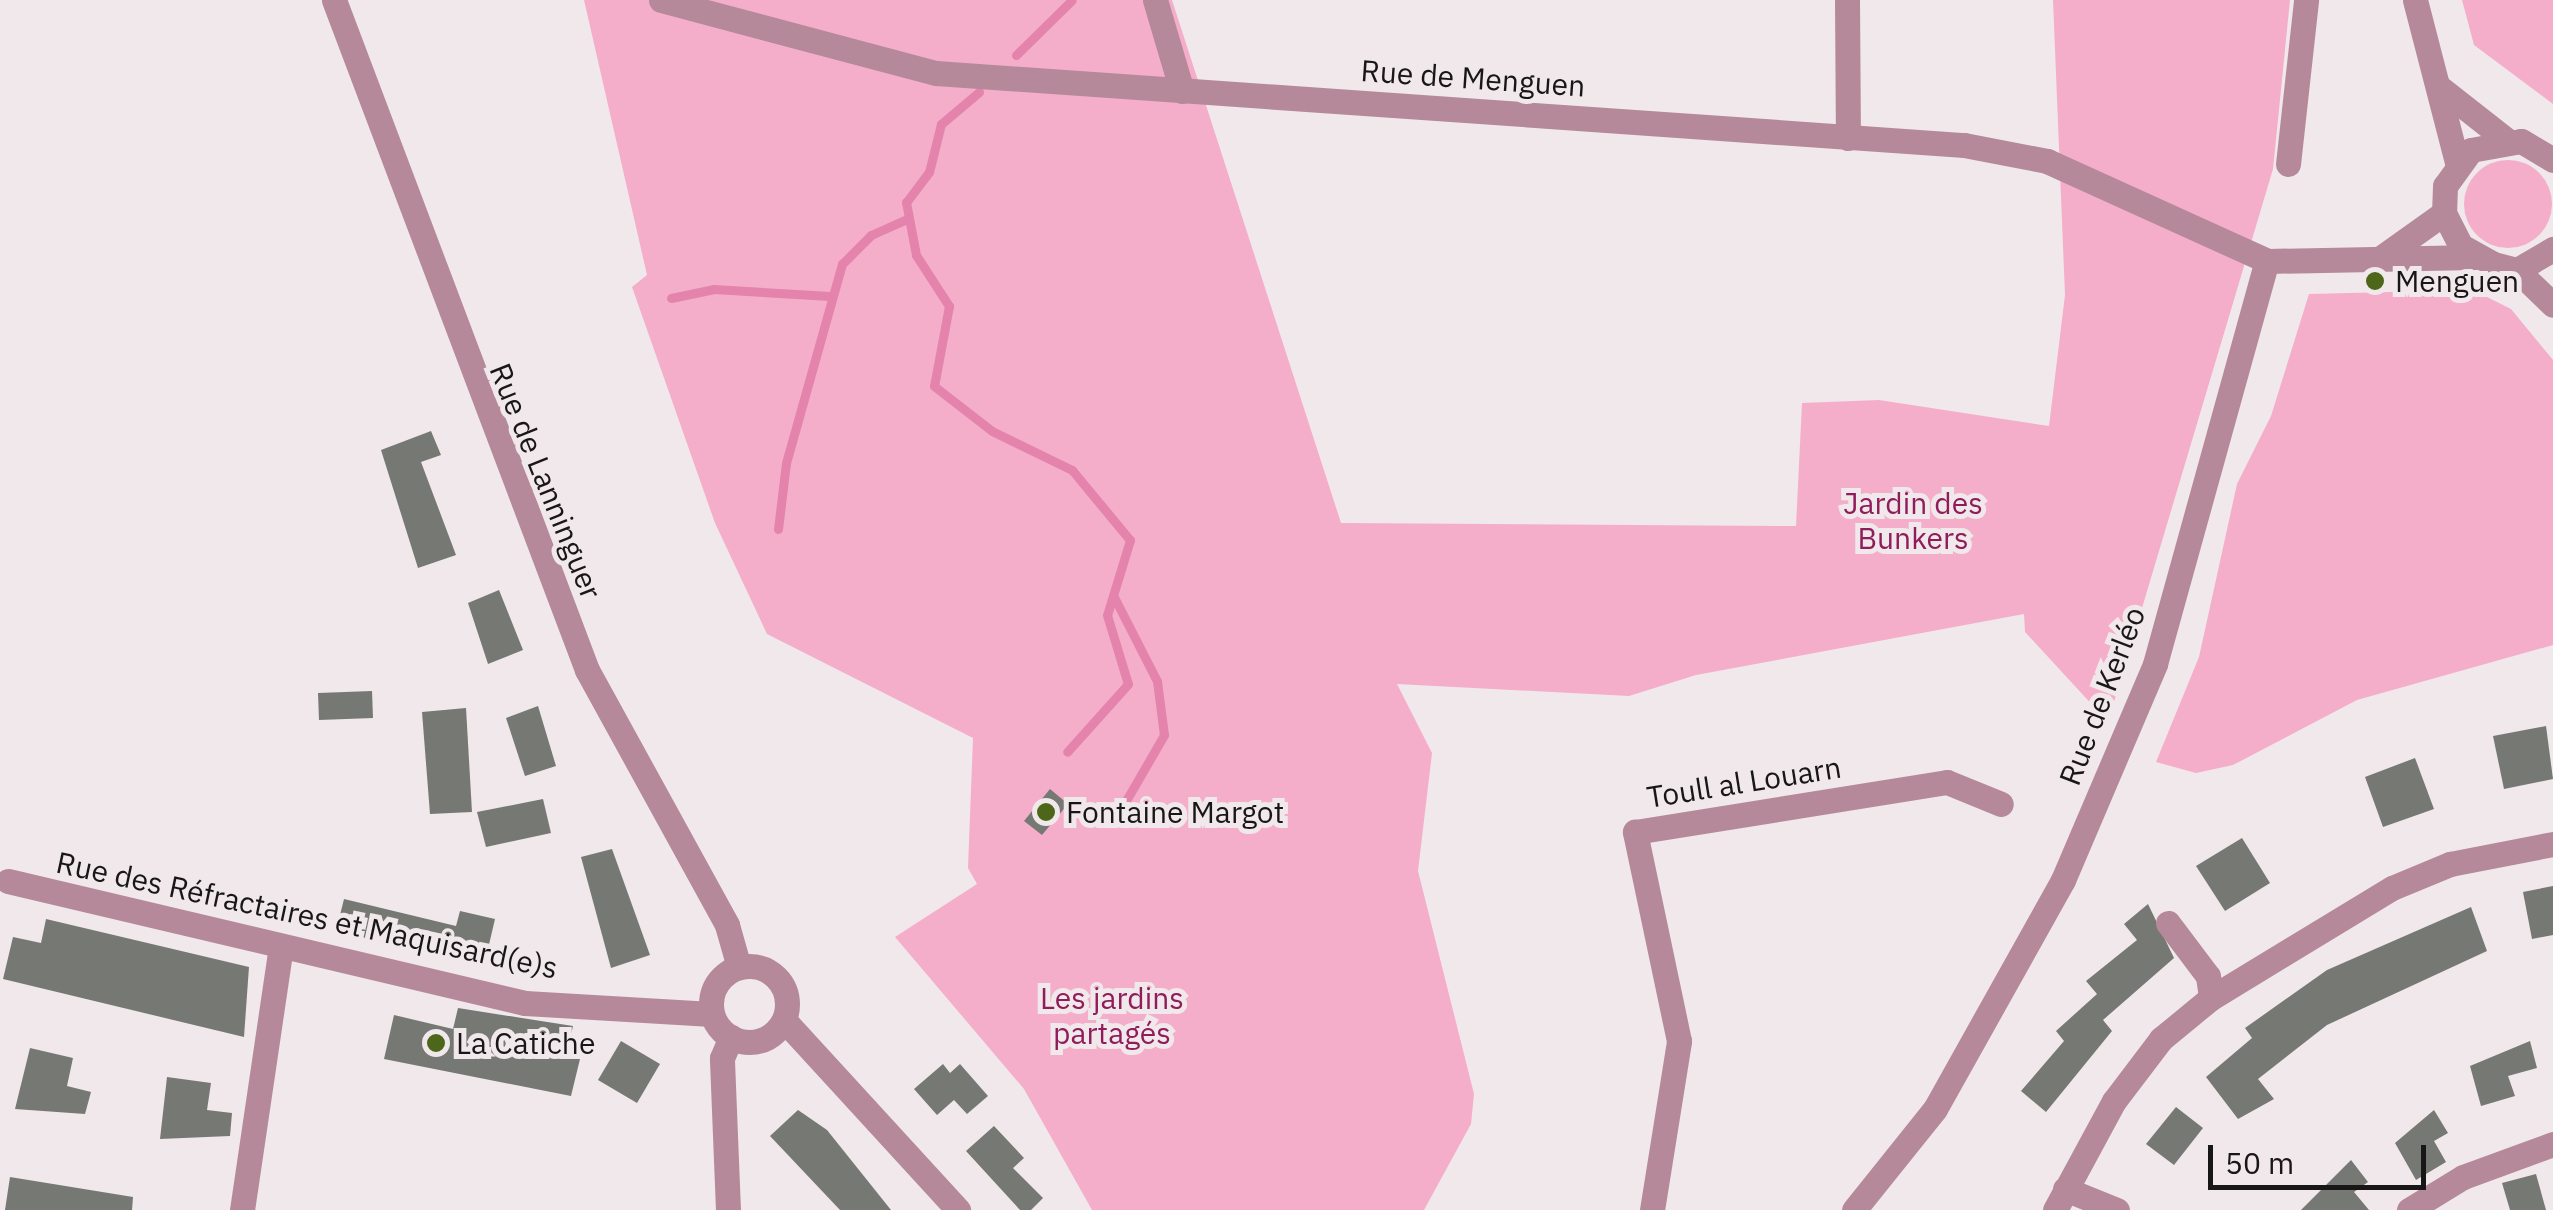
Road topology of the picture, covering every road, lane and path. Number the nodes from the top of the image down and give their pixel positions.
1 (334, 0) edge
2 (661, 0) edge
3 (1155, 0) edge
4 (1848, 0) edge
5 (2306, 0) edge
6 (2414, 0) edge
7 (2439, 87) junction
8 (1182, 90) junction
9 (1848, 138) junction
10 (2505, 139) junction
11 (2552, 158) edge
12 (2458, 162) junction
13 (2288, 164) dead end
14 (2444, 213) junction
15 (2553, 249) edge
16 (2476, 258) junction
17 (2378, 260) junction
18 (2267, 261) junction
19 (2518, 270) junction
20 (2553, 305) edge
21 (2001, 804) dead end
22 (2553, 844) edge
23 (8, 881) dead end
24 (2168, 924) dead end
25 (281, 946) junction
26 (738, 967) junction
27 (2211, 998) junction
28 (712, 1014) junction
29 (784, 1020) junction
30 (731, 1037) junction
31 (2553, 1144) edge
32 (2060, 1200) edge
33 (242, 1210) edge
34 (728, 1210) edge
35 (958, 1210) edge
36 (1652, 1210) edge
37 (1854, 1210) edge
38 (2117, 1210) edge
39 (2409, 1210) edge

1 - 26 street, Rue de Lanninguer
2 - 8 street, Rue de Menguen
3 - 8 street
4 - 9 street
5 - 13 street
6 - 7 street
7 - 10 street
7 - 12 street
8 - 9 street, Rue de Menguen
9 - 18 street, Rue de Menguen
10 - 11 street
10 - 12 street
12 - 14 street
14 - 16 street
14 - 17 street
15 - 19 street
16 - 17 street
16 - 19 street
17 - 18 street
18 - 37 street, Rue de Kerléo
19 - 20 street
21 - 36 street, Toull al Louarn
22 - 27 street
23 - 25 street, Rue des Réfractaires et Maquisard(e)s
24 - 27 street
25 - 28 street, Rue des Réfractaires et Maquisard(e)s
25 - 33 street
26 - 28 street
26 - 29 street
27 - 32 street
28 - 30 street
29 - 30 street
29 - 35 street
30 - 34 street
31 - 39 street
32 - 38 street

